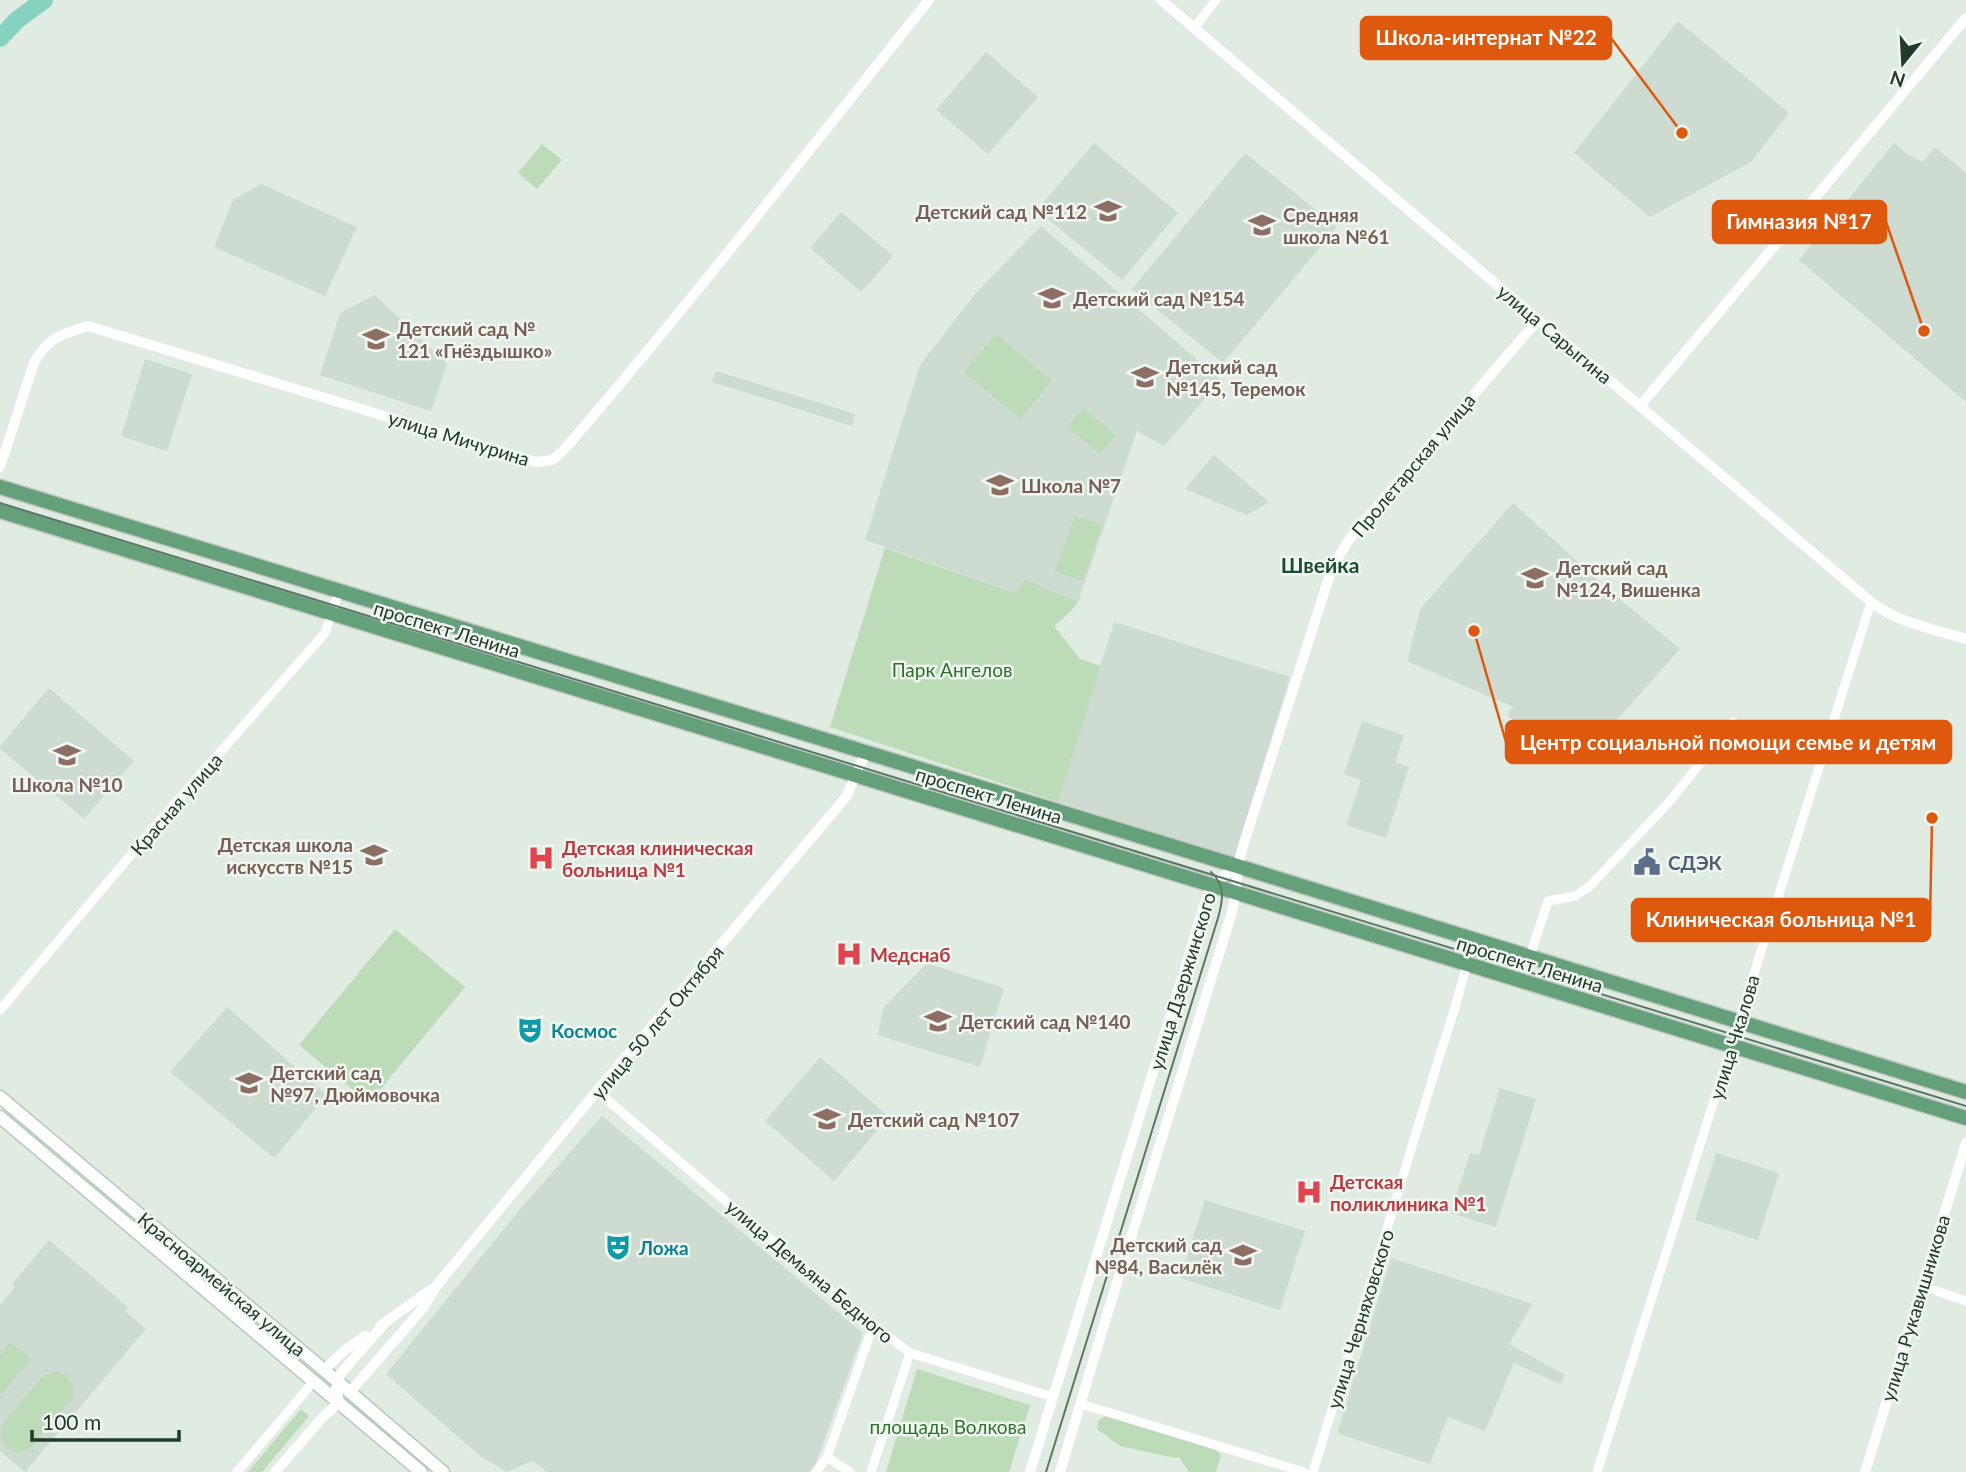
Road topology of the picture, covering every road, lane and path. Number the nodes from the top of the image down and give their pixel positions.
1 (929, 0) edge
2 (1161, 0) edge
3 (1216, 0) edge
4 (1966, 18) edge
5 (1194, 28) junction
6 (1538, 320) junction
7 (1640, 406) junction
8 (0, 467) edge
9 (0, 487) edge
10 (0, 511) edge
11 (339, 591) junction
12 (1871, 602) junction
13 (332, 614) junction
14 (1966, 639) edge
15 (1733, 722) dead end
16 (866, 752) junction
17 (857, 775) junction
18 (1237, 866) junction
19 (1211, 886) junction
20 (1236, 893) junction
21 (1530, 956) junction
22 (1467, 964) junction
23 (0, 1010) edge
24 (1738, 1021) junction
25 (1730, 1046) junction
26 (597, 1091) junction
27 (1966, 1092) edge
28 (0, 1097) edge
29 (0, 1117) edge
30 (1966, 1118) edge
31 (1966, 1143) edge
32 (437, 1285) junction
33 (1922, 1286) junction
34 (1966, 1300) edge
35 (384, 1323) junction
36 (873, 1326) junction
37 (910, 1353) junction
38 (324, 1370) junction
39 (314, 1381) junction
40 (337, 1381) junction
41 (350, 1392) junction
42 (1053, 1398) junction
43 (339, 1402) junction
44 (1081, 1404) junction
45 (827, 1457) junction
46 (237, 1472) edge
47 (275, 1472) edge
48 (421, 1472) edge
49 (443, 1472) edge
50 (816, 1472) edge
51 (850, 1472) edge
52 (871, 1472) edge
53 (1030, 1472) edge
54 (1060, 1472) edge
55 (1304, 1472) edge
56 (1313, 1472) edge
57 (1597, 1472) edge
58 (1865, 1472) edge

1 - 8 street, улица Мичурина
2 - 5 street, улица Сарыгина
3 - 5 street
4 - 7 street
5 - 6 street, улица Сарыгина
6 - 7 street, улица Сарыгина
6 - 18 street, Пролетарская улица
7 - 12 street, улица Сарыгина
9 - 11 main road, проспект Ленина
10 - 13 main road, проспект Ленина
11 - 13 street, Красная улица
11 - 16 main road, проспект Ленина
12 - 14 street, улица Сарыгина
12 - 24 street, улица Чкалова
13 - 17 main road, проспект Ленина
13 - 23 street, Красная улица
15 - 21 street
16 - 17 street, улица 50 лет Октября
16 - 18 main road, проспект Ленина
17 - 19 main road, проспект Ленина
17 - 26 street, улица 50 лет Октября
18 - 19 street, улица Дзержинского
18 - 20 street, улица Дзержинского
18 - 21 main road, проспект Ленина
19 - 20 main road, проспект Ленина
19 - 42 street, улица Дзержинского
20 - 22 main road, проспект Ленина
20 - 44 street, улица Дзержинского
21 - 24 main road, проспект Ленина
22 - 25 main road, проспект Ленина
22 - 56 street, улица Черняховского
24 - 25 street, улица Чкалова
24 - 27 main road, проспект Ленина
25 - 30 main road, проспект Ленина
25 - 57 street, улица Чкалова
26 - 32 street, улица 50 лет Октября
26 - 36 street, улица Демьяна Бедного
28 - 38 main road, Красноармейская улица
29 - 39 main road, Красноармейская улица
31 - 33 street, улица Рукавишникова
32 - 35 street, улица 50 лет Октября
32 - 41 street, улица 50 лет Октября
33 - 34 street
33 - 58 street, улица Рукавишникова
35 - 38 street, улица 50 лет Октября
35 - 40 street
36 - 37 street, улица Демьяна Бедного
36 - 45 street
37 - 42 street, улица Демьяна Бедного
37 - 52 street
38 - 39 main road, улица 50 лет Октября
38 - 40 main road, Красноармейская улица
39 - 43 main road, Красноармейская улица
39 - 46 street, улица 50 лет Октября
40 - 41 main road, Красноармейская улица
40 - 43 street
41 - 43 main road, улица 50 лет Октября
41 - 49 main road, Красноармейская улица
42 - 53 street, улица Дзержинского
43 - 47 street, улица 50 лет Октября
43 - 48 main road, Красноармейская улица
44 - 54 street, улица Дзержинского
44 - 55 street
45 - 50 street
45 - 51 street

